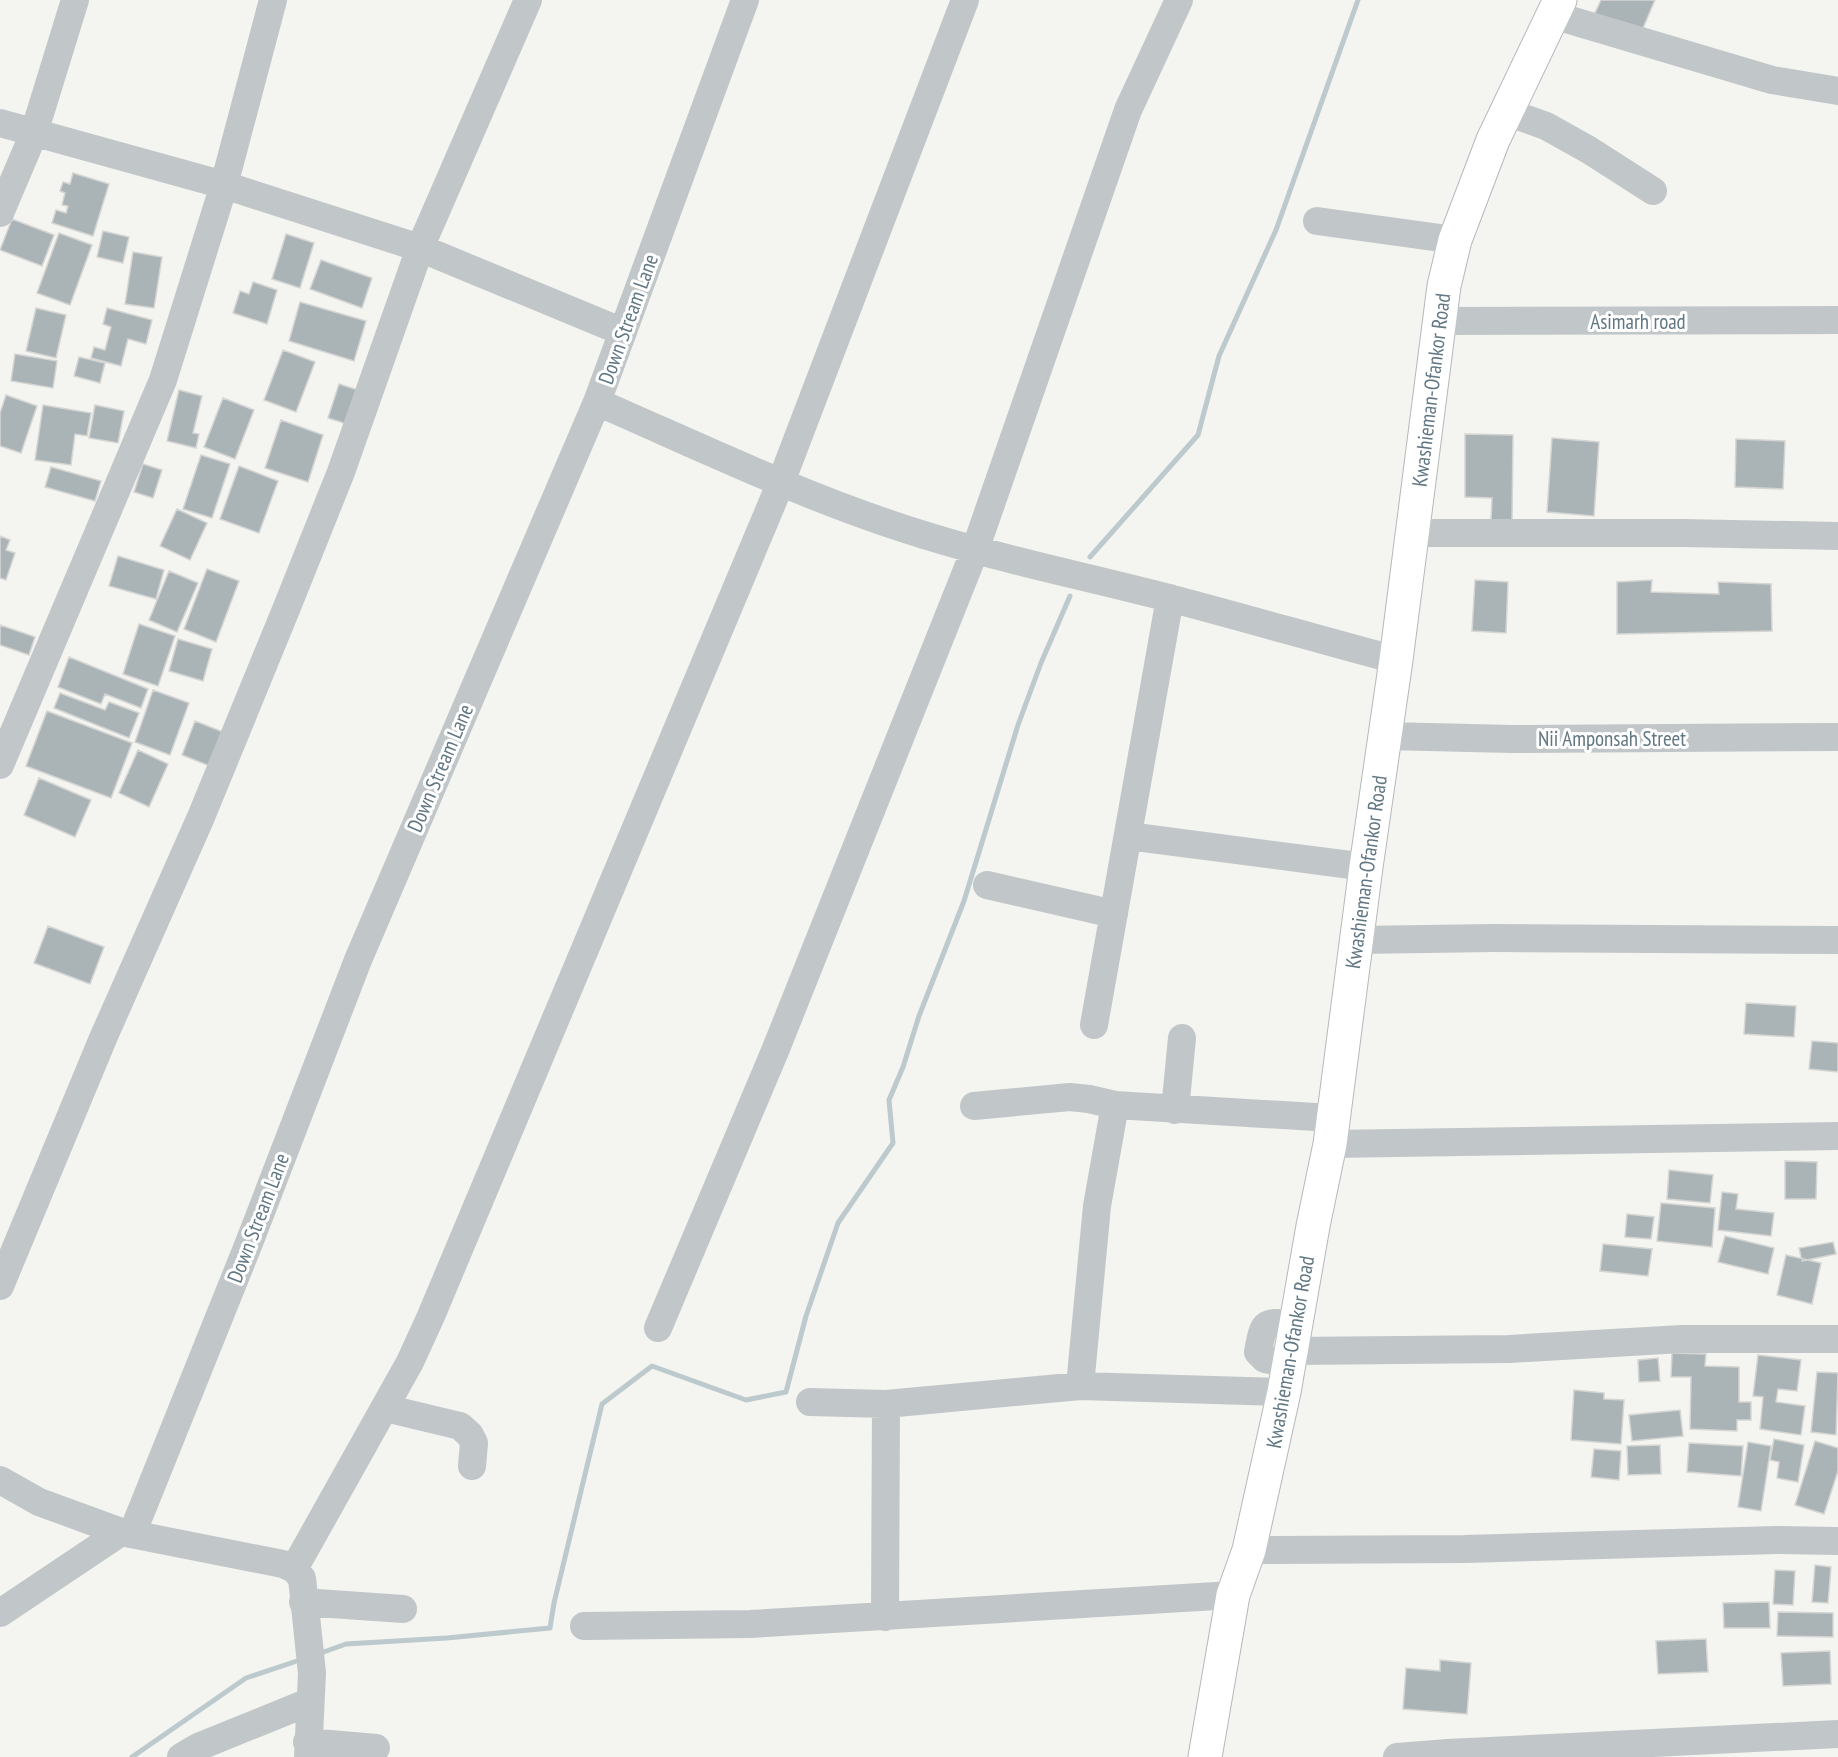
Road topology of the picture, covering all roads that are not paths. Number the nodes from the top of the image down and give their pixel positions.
1 (75, 0) edge
2 (273, 0) edge
3 (528, 0) edge
4 (745, 0) edge
5 (965, 0) edge
6 (1179, 0) edge
7 (1557, 8) edge
8 (1838, 91) edge
9 (1506, 112) junction
10 (0, 123) edge
11 (34, 133) junction
12 (224, 186) junction
13 (1653, 191) dead end
14 (0, 213) edge
15 (1317, 221) dead end
16 (1455, 240) junction
17 (420, 248) junction
18 (1838, 320) edge
19 (1439, 321) junction
20 (623, 332) junction
21 (597, 402) junction
22 (781, 482) junction
23 (1412, 533) junction
24 (1838, 536) edge
25 (975, 550) junction
26 (1170, 598) junction
27 (1396, 660) junction
28 (1386, 736) junction
29 (1838, 737) edge
30 (0, 765) edge
31 (1128, 836) junction
32 (1366, 867) junction
33 (987, 885) dead end
34 (1114, 914) junction
35 (1356, 940) junction
36 (1838, 940) edge
37 (1094, 1024) dead end
38 (1182, 1038) dead end
39 (1114, 1105) junction
40 (974, 1106) dead end
41 (1174, 1110) junction
42 (1331, 1131) junction
43 (1838, 1136) edge
44 (0, 1286) edge
45 (658, 1329) dead end
46 (1838, 1339) edge
47 (1290, 1358) junction
48 (1080, 1386) junction
49 (810, 1402) dead end
50 (886, 1404) junction
51 (385, 1408) junction
52 (472, 1466) dead end
53 (0, 1480) edge
54 (126, 1533) junction
55 (1838, 1541) edge
56 (1249, 1551) junction
57 (294, 1569) junction
58 (1233, 1595) junction
59 (303, 1602) junction
60 (404, 1609) dead end
61 (0, 1613) edge
62 (885, 1617) junction
63 (584, 1626) dead end
64 (309, 1702) junction
65 (1838, 1734) edge
66 (376, 1748) dead end
67 (307, 1749) edge
68 (181, 1757) edge
69 (1205, 1757) edge
70 (1397, 1757) edge

1 - 11 street
2 - 12 street
3 - 17 street
4 - 20 street, Down Stream Lane
5 - 22 street
6 - 25 street
7 - 8 street
7 - 9 main road, Kwashieman-Ofankor Road
9 - 13 street
9 - 16 main road, Kwashieman-Ofankor Road
10 - 11 street
11 - 12 street
11 - 14 street
12 - 17 street
12 - 30 street
15 - 16 street
16 - 19 main road, Kwashieman-Ofankor Road
17 - 20 street
17 - 44 street
18 - 19 street, Asimarh road
19 - 23 main road, Kwashieman-Ofankor Road
20 - 21 street, Down Stream Lane
21 - 22 street
21 - 54 street, Down Stream Lane
22 - 25 street
22 - 51 street
23 - 24 street
23 - 27 main road, Kwashieman-Ofankor Road
25 - 26 street
25 - 45 street
26 - 27 street
26 - 31 street
27 - 28 main road, Kwashieman-Ofankor Road
28 - 29 street, Nii Amponsah Street
28 - 32 main road, Kwashieman-Ofankor Road
31 - 32 street
31 - 34 street
32 - 35 main road, Kwashieman-Ofankor Road
33 - 34 street
34 - 37 street
35 - 36 street
35 - 42 main road, Kwashieman-Ofankor Road
38 - 41 street
39 - 40 street
39 - 41 street
39 - 48 street
41 - 42 street
42 - 43 street
42 - 47 main road, Kwashieman-Ofankor Road
46 - 47 street
47 - 48 street
47 - 56 main road, Kwashieman-Ofankor Road
48 - 50 street
49 - 50 street
50 - 62 street
51 - 52 street
51 - 57 street
53 - 54 street
54 - 57 street
54 - 61 street
55 - 56 street
56 - 58 main road, Kwashieman-Ofankor Road
57 - 59 street
58 - 62 street
58 - 69 main road, Kwashieman-Ofankor Road
59 - 60 street
59 - 64 street
62 - 63 street
64 - 67 street
64 - 68 street
65 - 70 street
66 - 67 street

